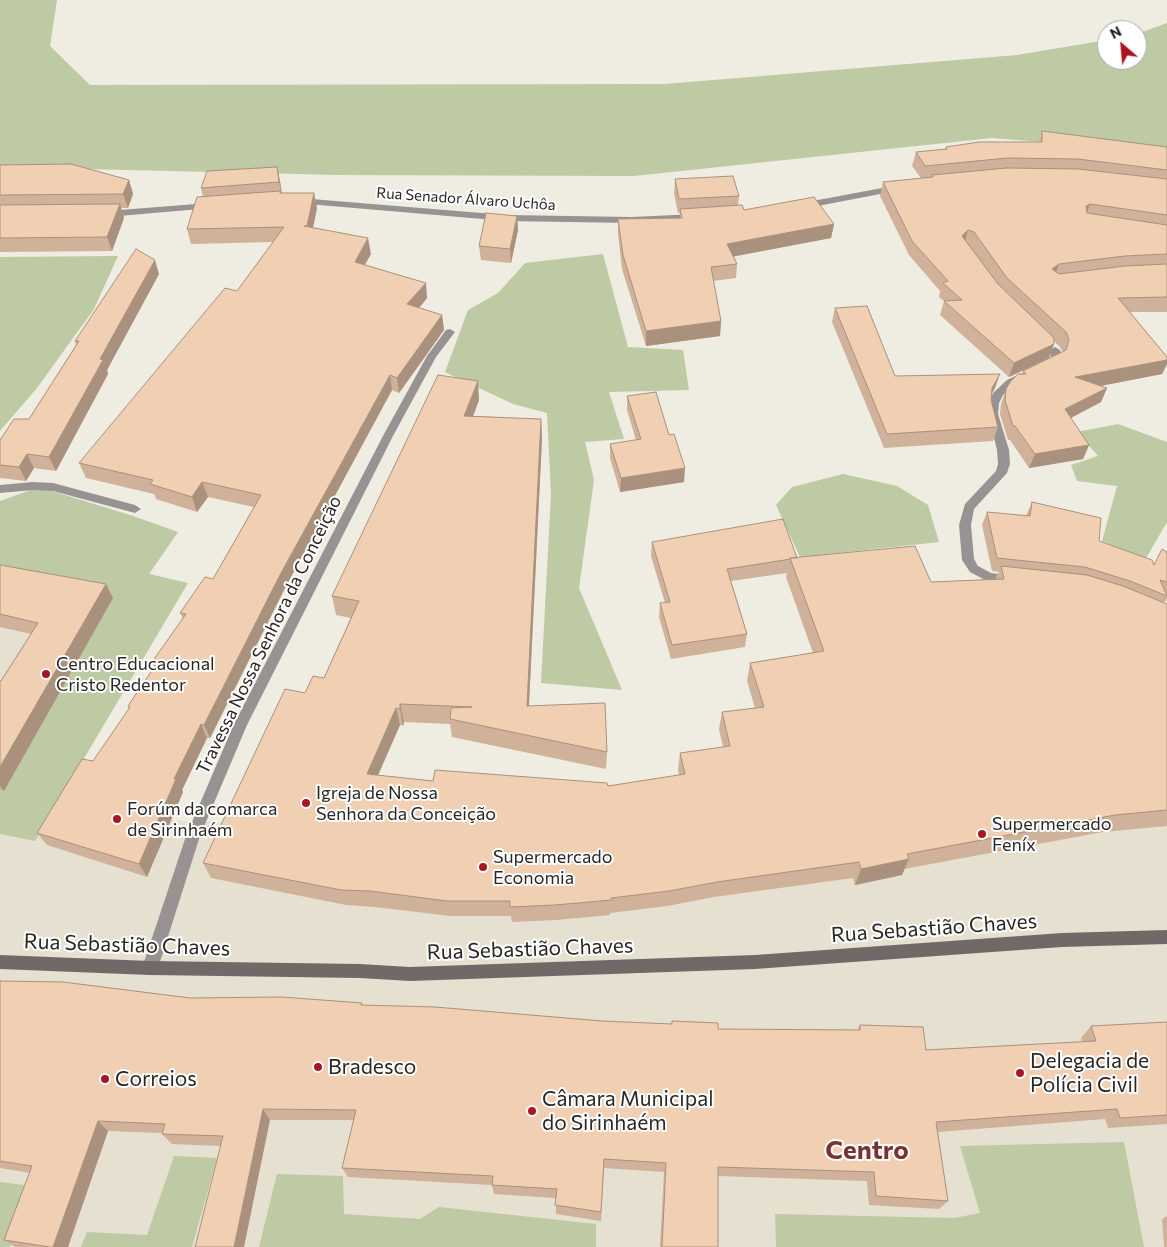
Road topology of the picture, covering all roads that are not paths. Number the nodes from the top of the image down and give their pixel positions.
1 (906, 186) edge
2 (292, 200) edge
3 (221, 205) edge
4 (795, 207) edge
5 (97, 214) edge
6 (710, 217) edge
7 (450, 332) dead end
8 (1052, 347) edge
9 (0, 489) edge
10 (135, 509) dead end
11 (1026, 580) edge
12 (1167, 937) edge
13 (0, 962) edge
14 (150, 968) junction

1 - 4 street
2 - 6 street, Rua Senador Álvaro Uchôa
3 - 5 street
7 - 14 street, Travessa Nossa Senhora da Conceição
8 - 11 street
9 - 10 street
12 - 14 main road, Rua Sebastião Chaves
13 - 14 main road, Rua Sebastião Chaves

